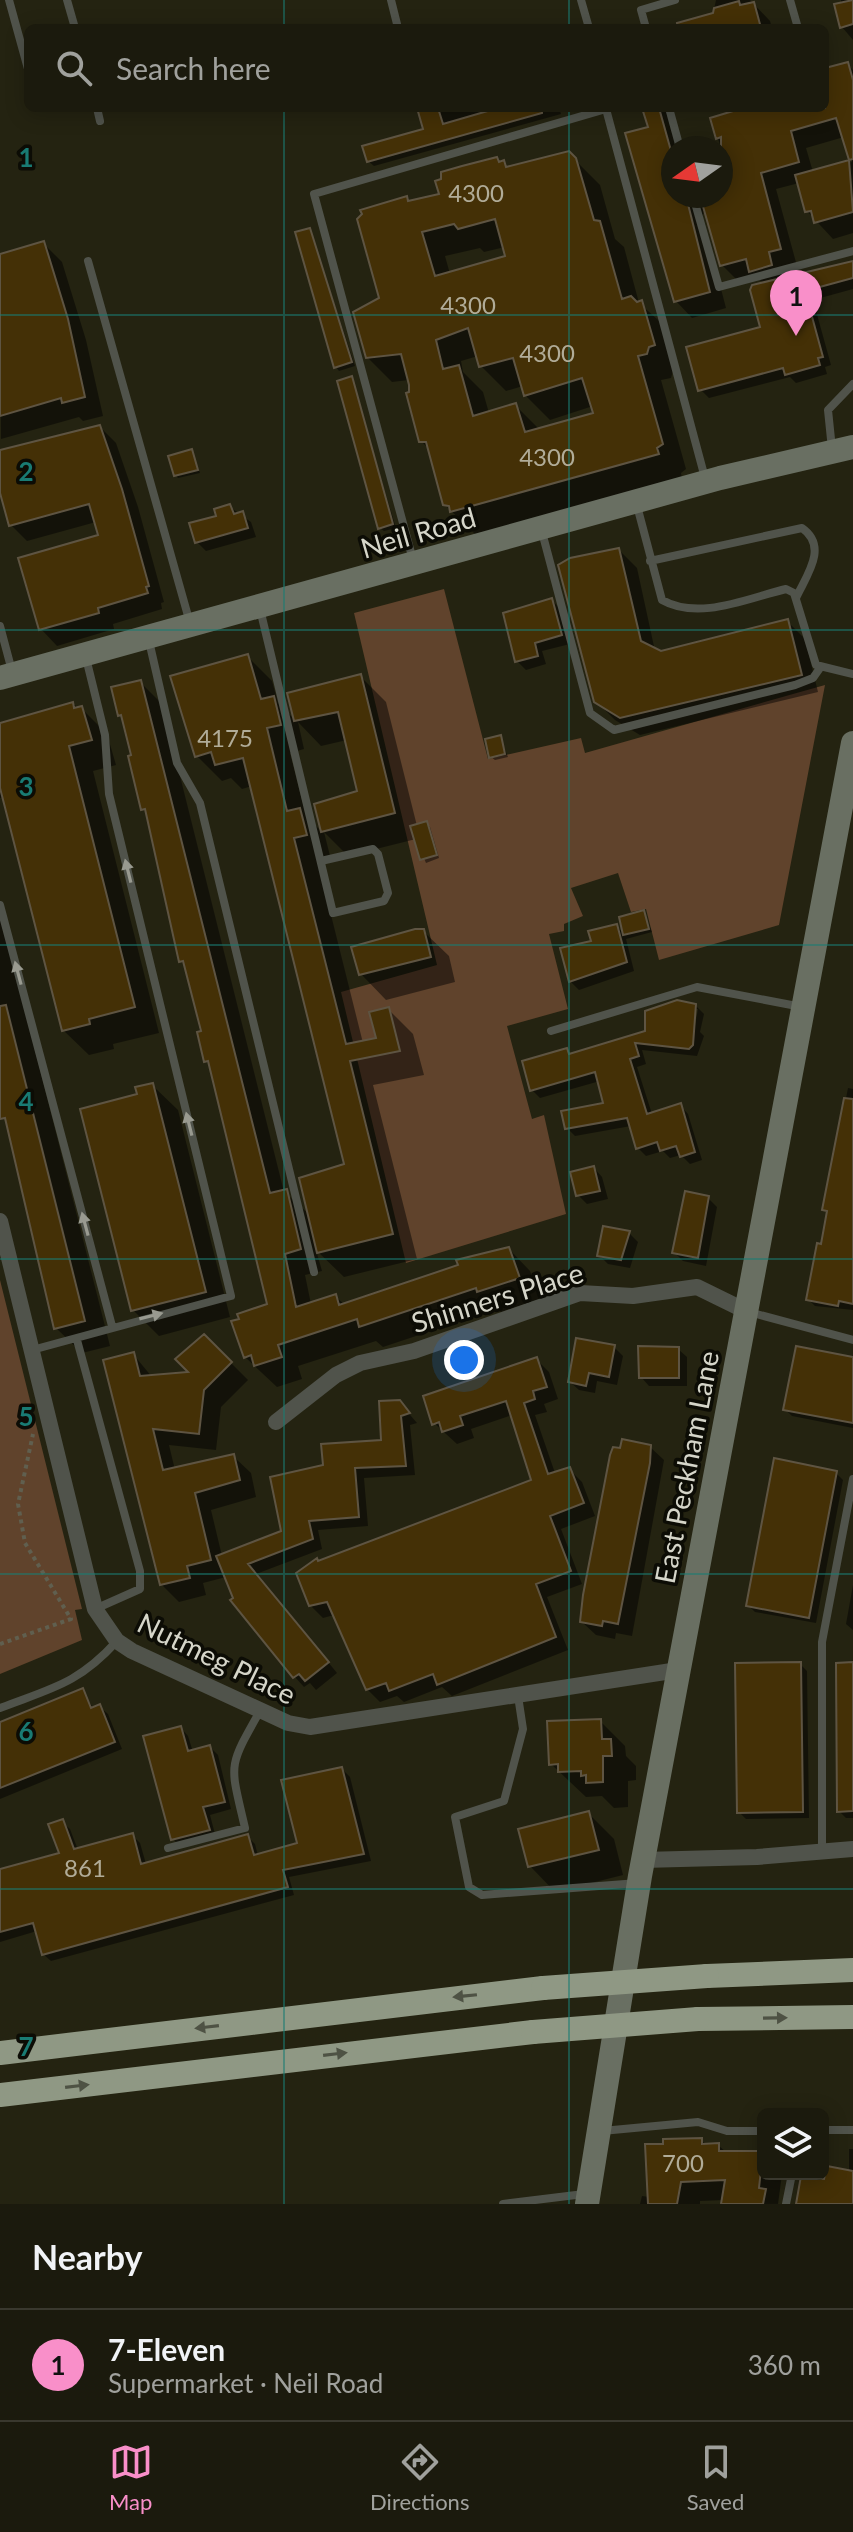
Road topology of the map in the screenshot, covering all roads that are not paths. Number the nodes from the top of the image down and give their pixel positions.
1 (9, 0) edge
2 (67, 0) edge
3 (391, 0) edge
4 (581, 0) edge
5 (675, 0) edge
6 (790, 0) edge
7 (74, 24) edge
8 (397, 24) edge
9 (588, 24) edge
10 (645, 24) edge
11 (797, 24) edge
12 (24, 54) edge
13 (98, 112) edge
14 (595, 112) edge
15 (607, 112) edge
16 (670, 112) edge
17 (100, 121) dead end
18 (677, 136) edge
19 (696, 208) edge
20 (853, 251) edge
21 (88, 261) dead end
22 (853, 384) edge
23 (842, 449) edge
24 (706, 482) junction
25 (636, 502) junction
26 (541, 529) junction
27 (650, 561) junction
28 (414, 564) junction
29 (795, 598) junction
30 (260, 608) junction
31 (0, 626) edge
32 (191, 628) junction
33 (149, 640) junction
34 (86, 657) junction
35 (820, 668) junction
36 (853, 674) edge
37 (7, 677) edge
38 (853, 743) edge
39 (321, 861) junction
40 (0, 905) edge
41 (803, 1007) junction
42 (551, 1031) dead end
43 (0, 1221) edge
44 (314, 1272) dead end
45 (746, 1311) junction
46 (112, 1326) junction
47 (77, 1340) junction
48 (853, 1340) edge
49 (32, 1350) junction
50 (276, 1422) dead end
51 (853, 1479) edge
52 (95, 1609) junction
53 (117, 1641) junction
54 (678, 1670) junction
55 (518, 1696) junction
56 (0, 1708) edge
57 (260, 1711) junction
58 (168, 1848) dead end
59 (853, 1849) edge
60 (822, 1850) junction
61 (640, 1871) junction
62 (853, 1970) edge
63 (853, 2017) edge
64 (0, 2053) edge
65 (0, 2095) edge
66 (829, 2130) edge
67 (853, 2130) edge
68 (600, 2131) junction
69 (757, 2131) edge
70 (791, 2180) edge
71 (588, 2198) edge
72 (503, 2204) edge
73 (786, 2204) edge

1 - 12 lane
2 - 7 lane
3 - 8 lane
4 - 9 lane
5 - 10 lane
6 - 11 lane
13 - 17 lane
14 - 28 lane
15 - 24 lane
16 - 18 lane
19 - 20 lane
21 - 32 lane
22 - 23 lane
23 - 24 street, Neil Road
24 - 25 street, Neil Road
25 - 26 street, Neil Road
25 - 27 lane
26 - 28 street, Neil Road
26 - 35 lane
27 - 29 lane
27 - 29 lane
28 - 30 street, Neil Road
29 - 35 lane
30 - 32 street, Neil Road
30 - 39 lane
31 - 37 lane
32 - 33 street, Neil Road
33 - 34 street, Neil Road
33 - 44 lane
34 - 37 street, Neil Road
46 -> 34 lane
35 - 36 lane
38 - 41 street, East Peckham Lane
39 - 39 lane
46 -> 40 lane
41 - 42 lane
41 - 45 street, East Peckham Lane
43 - 49 street, Nutmeg Place
45 - 48 lane
45 - 50 street, Shinners Place
45 - 54 street, East Peckham Lane
46 - 47 lane
47 - 49 lane
47 - 52 lane
49 - 52 street, Nutmeg Place
51 - 60 lane
52 - 53 street, Nutmeg Place
53 - 56 lane
53 - 57 street, Nutmeg Place
54 - 55 street, Nutmeg Place
54 - 61 street, East Peckham Lane
55 - 57 street, Nutmeg Place
55 - 61 lane
57 - 58 lane
59 - 60 street
60 - 61 street
61 - 68 street, East Peckham Lane
62 -> 64 highway, bridge
65 -> 63 highway, bridge
66 - 67 lane
68 - 69 lane
68 - 71 street, East Peckham Lane
70 - 73 lane
71 - 72 lane

